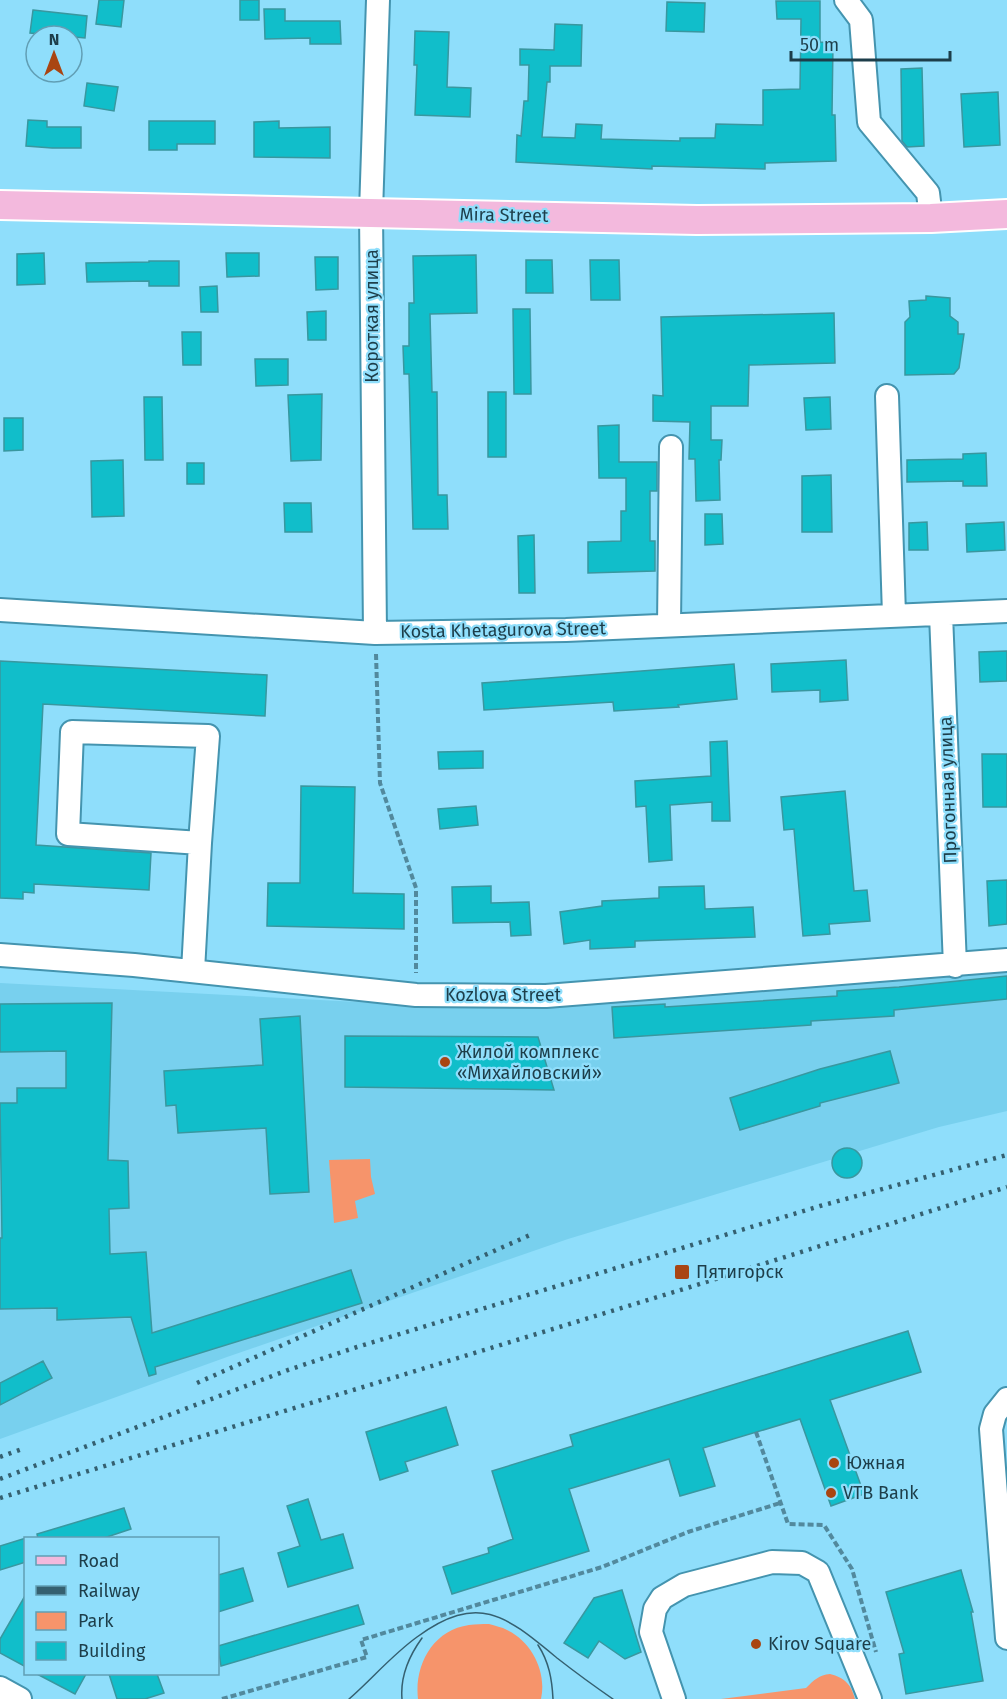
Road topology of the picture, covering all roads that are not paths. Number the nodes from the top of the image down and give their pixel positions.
1 (378, 0) edge
2 (846, 0) edge
3 (0, 204) edge
4 (372, 212) junction
5 (1007, 214) edge
6 (931, 218) junction
7 (887, 396) dead end
8 (671, 447) dead end
9 (0, 610) edge
10 (1007, 610) edge
11 (894, 615) junction
12 (941, 615) junction
13 (669, 625) junction
14 (375, 633) junction
15 (200, 843) junction
16 (0, 955) edge
17 (1007, 960) edge
18 (956, 966) junction
19 (193, 971) junction
20 (1007, 1399) edge
21 (1007, 1638) edge
22 (0, 1688) edge
23 (20, 1699) edge
24 (674, 1699) edge
25 (870, 1699) edge

1 - 4 street, Короткая улица
2 - 6 street
3 - 4 main road, Mira Street
4 - 6 main road, Mira Street
4 - 14 street, Короткая улица
5 - 6 main road, Mira Street
7 - 11 street
8 - 13 street
9 - 14 street, Kosta Khetagurova Street
10 - 12 street, Kosta Khetagurova Street
11 - 12 street, Kosta Khetagurova Street
11 - 13 street, Kosta Khetagurova Street
12 - 18 street, Прогонная улица
13 - 14 street, Kosta Khetagurova Street
15 - 15 street
15 - 19 street
16 - 19 street, Kozlova Street
17 - 18 street, Kozlova Street
18 - 19 street, Kozlova Street
20 - 21 street
22 - 23 street
24 - 25 street

